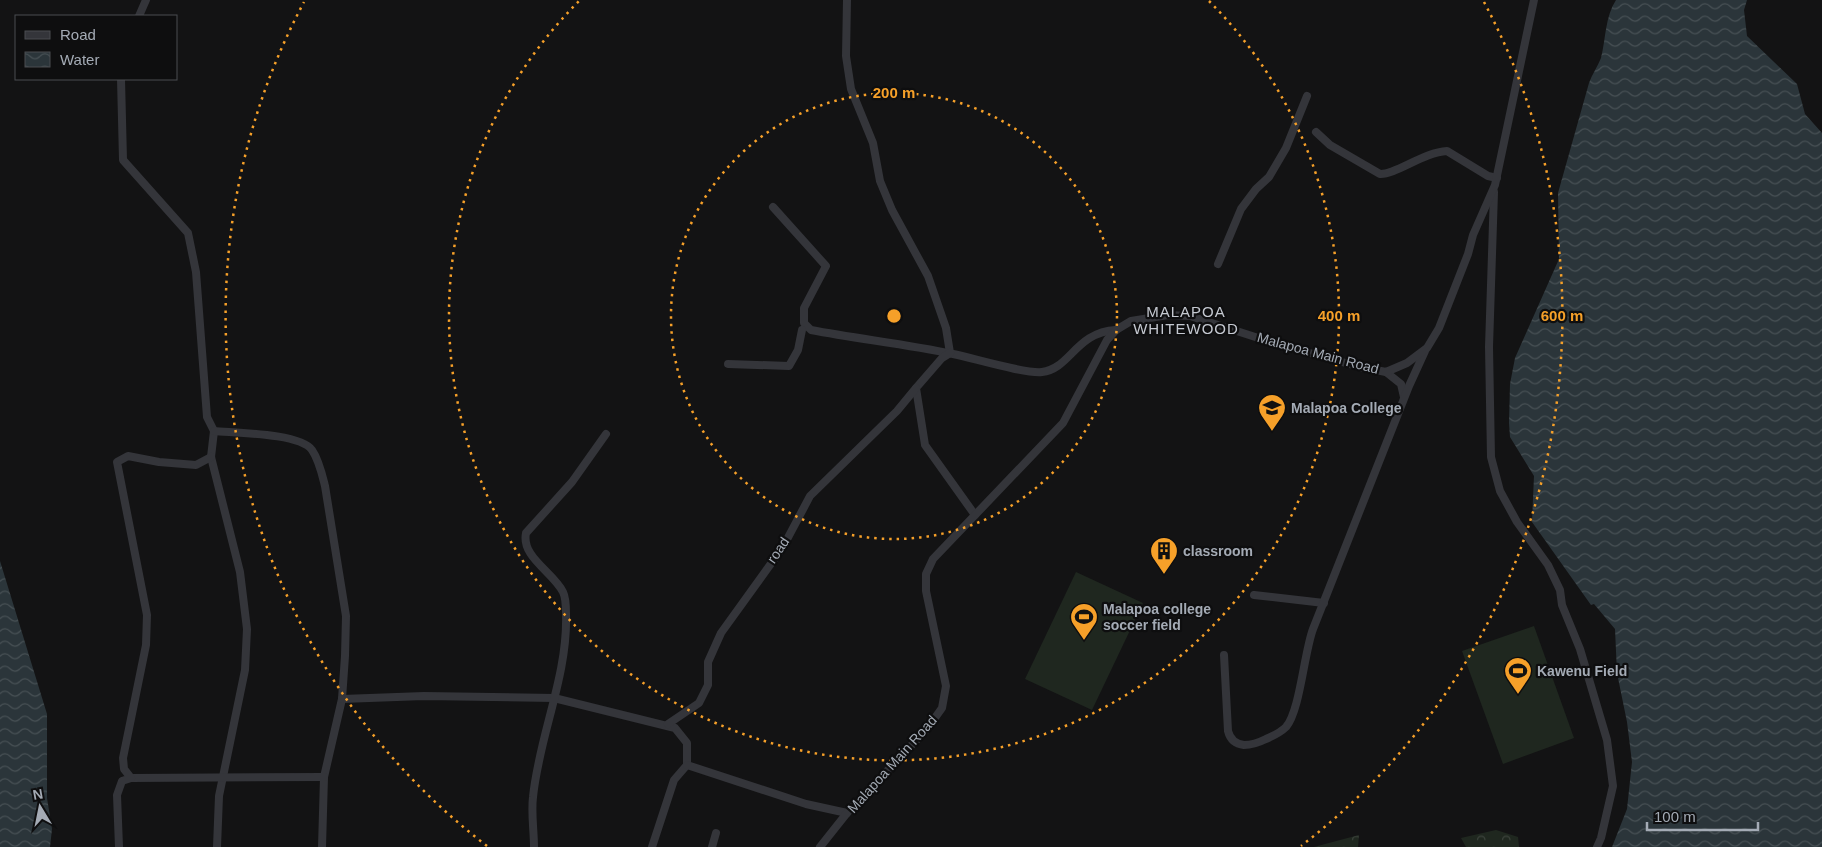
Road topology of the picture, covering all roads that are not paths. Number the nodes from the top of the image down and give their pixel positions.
1 (146, 0) edge
2 (847, 0) edge
3 (1534, 0) edge
4 (139, 15) edge
5 (121, 80) edge
6 (1307, 96) dead end
7 (1316, 132) dead end
8 (1496, 181) junction
9 (773, 207) dead end
10 (1218, 264) dead end
11 (802, 330) dead end
12 (1116, 330) junction
13 (1427, 348) junction
14 (950, 353) junction
15 (728, 364) dead end
16 (1386, 372) junction
17 (916, 388) junction
18 (1404, 402) junction
19 (214, 431) junction
20 (606, 434) dead end
21 (211, 457) junction
22 (974, 515) junction
23 (1254, 595) dead end
24 (1324, 603) junction
25 (1224, 655) dead end
26 (554, 698) junction
27 (342, 699) junction
28 (668, 724) junction
29 (1276, 734) junction
30 (1280, 742) dead end
31 (686, 765) junction
32 (324, 777) junction
33 (131, 778) junction
34 (223, 779) junction
35 (847, 813) junction
36 (716, 833) dead end
37 (119, 847) edge
38 (217, 847) edge
39 (322, 847) edge
40 (534, 847) edge
41 (652, 847) edge
42 (712, 847) edge
43 (820, 847) edge
44 (1597, 847) edge

1 - 4 street
2 - 14 street
3 - 8 street, Malapoa Main Road
5 - 19 street
6 - 10 street
7 - 8 street
8 - 13 street, Malapoa Main Road
8 - 44 street
9 - 14 street
11 - 15 street
12 - 14 street
12 - 16 street, Malapoa Main Road
12 - 22 street, Malapoa Main Road
13 - 16 street, Malapoa Main Road
13 - 18 street
14 - 17 street, road
16 - 18 street
17 - 22 street
17 - 28 street, road
18 - 24 street
19 - 21 street
19 - 27 street
20 - 26 street
21 - 33 street
21 - 34 street
22 - 35 street, Malapoa Main Road
23 - 24 street
24 - 29 street
25 - 29 street
26 - 27 street
26 - 28 street
26 - 40 street
27 - 32 street
28 - 31 street
29 - 30 street
31 - 35 street
31 - 41 street
32 - 34 street
32 - 39 street
33 - 34 street
33 - 37 street
34 - 38 street
35 - 43 street, Malapoa Main Road
36 - 42 street

